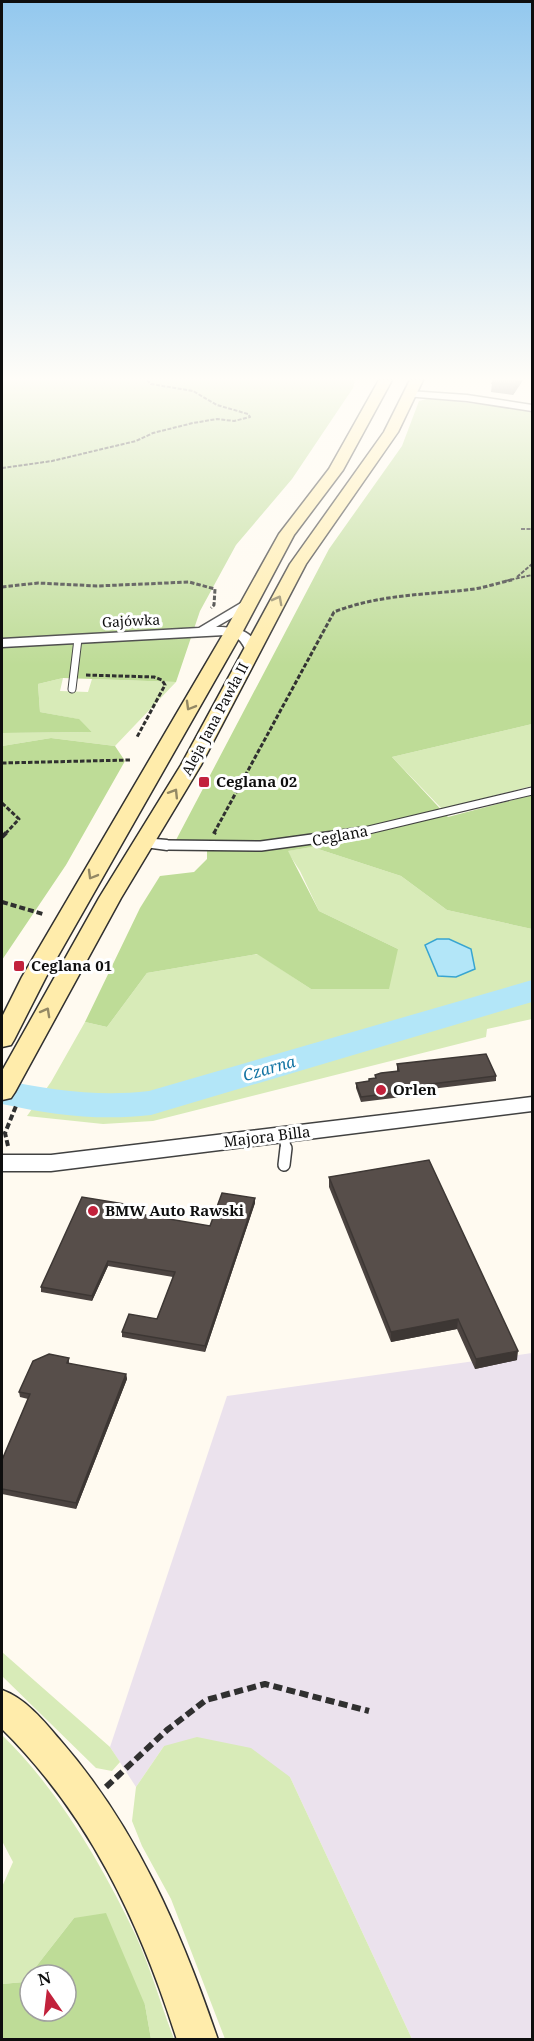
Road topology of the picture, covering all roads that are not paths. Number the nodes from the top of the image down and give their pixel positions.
1 (332, 475) edge
2 (361, 475) edge
3 (250, 601) junction
4 (197, 631) junction
5 (234, 631) junction
6 (176, 633) junction
7 (78, 639) junction
8 (2, 643) edge
9 (252, 649) junction
10 (220, 656) junction
11 (72, 689) dead end
12 (532, 791) edge
13 (143, 843) junction
14 (167, 845) joint
15 (2, 1040) edge
16 (2, 1092) edge
17 (532, 1104) edge
18 (284, 1135) junction
19 (5, 1154) edge
20 (284, 1164) dead end
21 (2, 1706) edge
22 (198, 2040) edge

1 - 3 main road, Aleja Jana Pawła II
9 -> 2 main road, Aleja Jana Pawła II
3 - 4 street
3 - 5 main road, Aleja Jana Pawła II
4 - 5 street, Gajówka
4 - 6 street, Gajówka
5 - 9 street
5 - 10 main road, Aleja Jana Pawła II
6 - 7 street, Gajówka
6 - 10 street
7 - 8 street, Gajówka
7 - 11 lane
13 -> 9 main road, Aleja Jana Pawła II
10 -> 15 main road, Aleja Jana Pawła II
12 - 14 lane, Ceglana
13 - 14 street, Ceglana
16 -> 13 main road, Aleja Jana Pawła II
17 - 18 street, Majora Billa
18 - 19 street, Majora Billa
18 - 20 lane
21 - 22 main road

